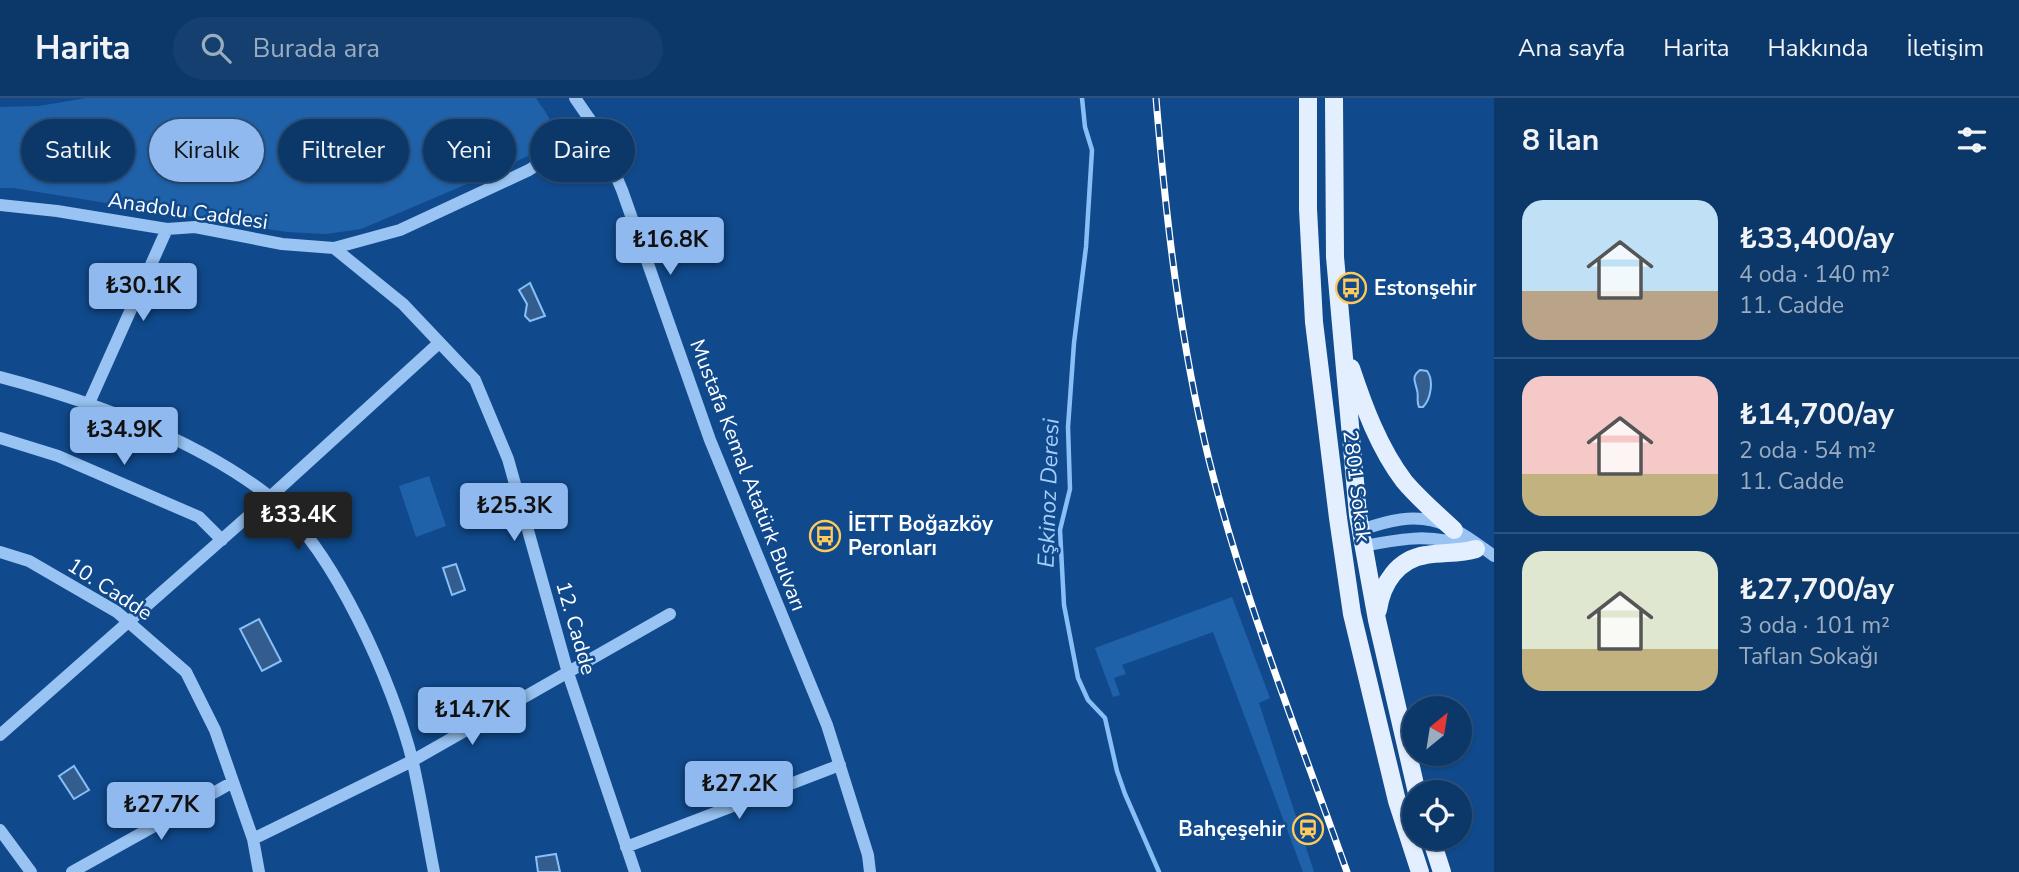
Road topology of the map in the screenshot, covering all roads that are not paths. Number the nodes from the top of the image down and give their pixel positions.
1 (575, 98) edge
2 (1308, 98) edge
3 (1334, 98) edge
4 (589, 119) edge
5 (530, 169) edge
6 (619, 182) edge
7 (0, 205) edge
8 (167, 229) junction
9 (334, 248) junction
10 (1314, 322) junction
11 (1341, 340) junction
12 (439, 343) junction
13 (0, 377) edge
14 (89, 403) junction
15 (0, 438) edge
16 (270, 497) junction
17 (1454, 530) junction
18 (1359, 537) junction
19 (222, 540) junction
20 (0, 552) edge
21 (1487, 553) edge
22 (1343, 554) junction
23 (670, 614) dead end
24 (1377, 620) junction
25 (130, 621) junction
26 (568, 673) junction
27 (0, 735) edge
28 (412, 761) junction
29 (840, 765) junction
30 (1414, 780) edge
31 (233, 782) junction
32 (0, 830) edge
33 (253, 839) junction
34 (626, 847) junction
35 (1435, 850) edge
36 (31, 872) edge
37 (72, 872) edge
38 (260, 872) edge
39 (435, 872) edge
40 (635, 872) edge
41 (870, 872) edge
42 (1420, 872) edge
43 (1442, 872) edge

1 - 4 street, Mustafa Kemal Atatürk Bulvarı
2 - 10 main road, 2801 Sokak
3 - 11 main road, 2801 Sokak
5 - 9 street, Anadolu Caddesi
6 - 29 street, Mustafa Kemal Atatürk Bulvarı
7 - 8 street, Anadolu Caddesi
8 - 9 street, Anadolu Caddesi
8 - 14 street
9 - 12 street, 12. Cadde
10 - 18 main road
10 - 22 main road, 2801 Sokak
11 - 17 main road
11 - 18 main road, 2801 Sokak
12 - 16 street
12 - 26 street, 12. Cadde
13 - 14 street
14 - 16 street
15 - 19 street
16 - 19 street
16 - 28 street
17 - 18 street
17 - 21 street
18 - 21 street
18 - 22 main road
18 - 24 main road, 2801 Sokak
19 - 25 street
20 - 25 street, 10. Cadde
21 - 24 main road
22 - 42 main road, 2801 Sokak
23 - 26 street
24 - 30 main road, 2801 Sokak
25 - 27 street
25 - 31 street, 10. Cadde
26 - 28 street
26 - 34 street, 12. Cadde
28 - 33 street
28 - 39 street
29 - 34 street
29 - 41 street, Mustafa Kemal Atatürk Bulvarı
31 - 33 street, 10. Cadde
31 - 37 street
32 - 36 street
33 - 38 street, 10. Cadde
34 - 40 street, 12. Cadde
35 - 43 main road

